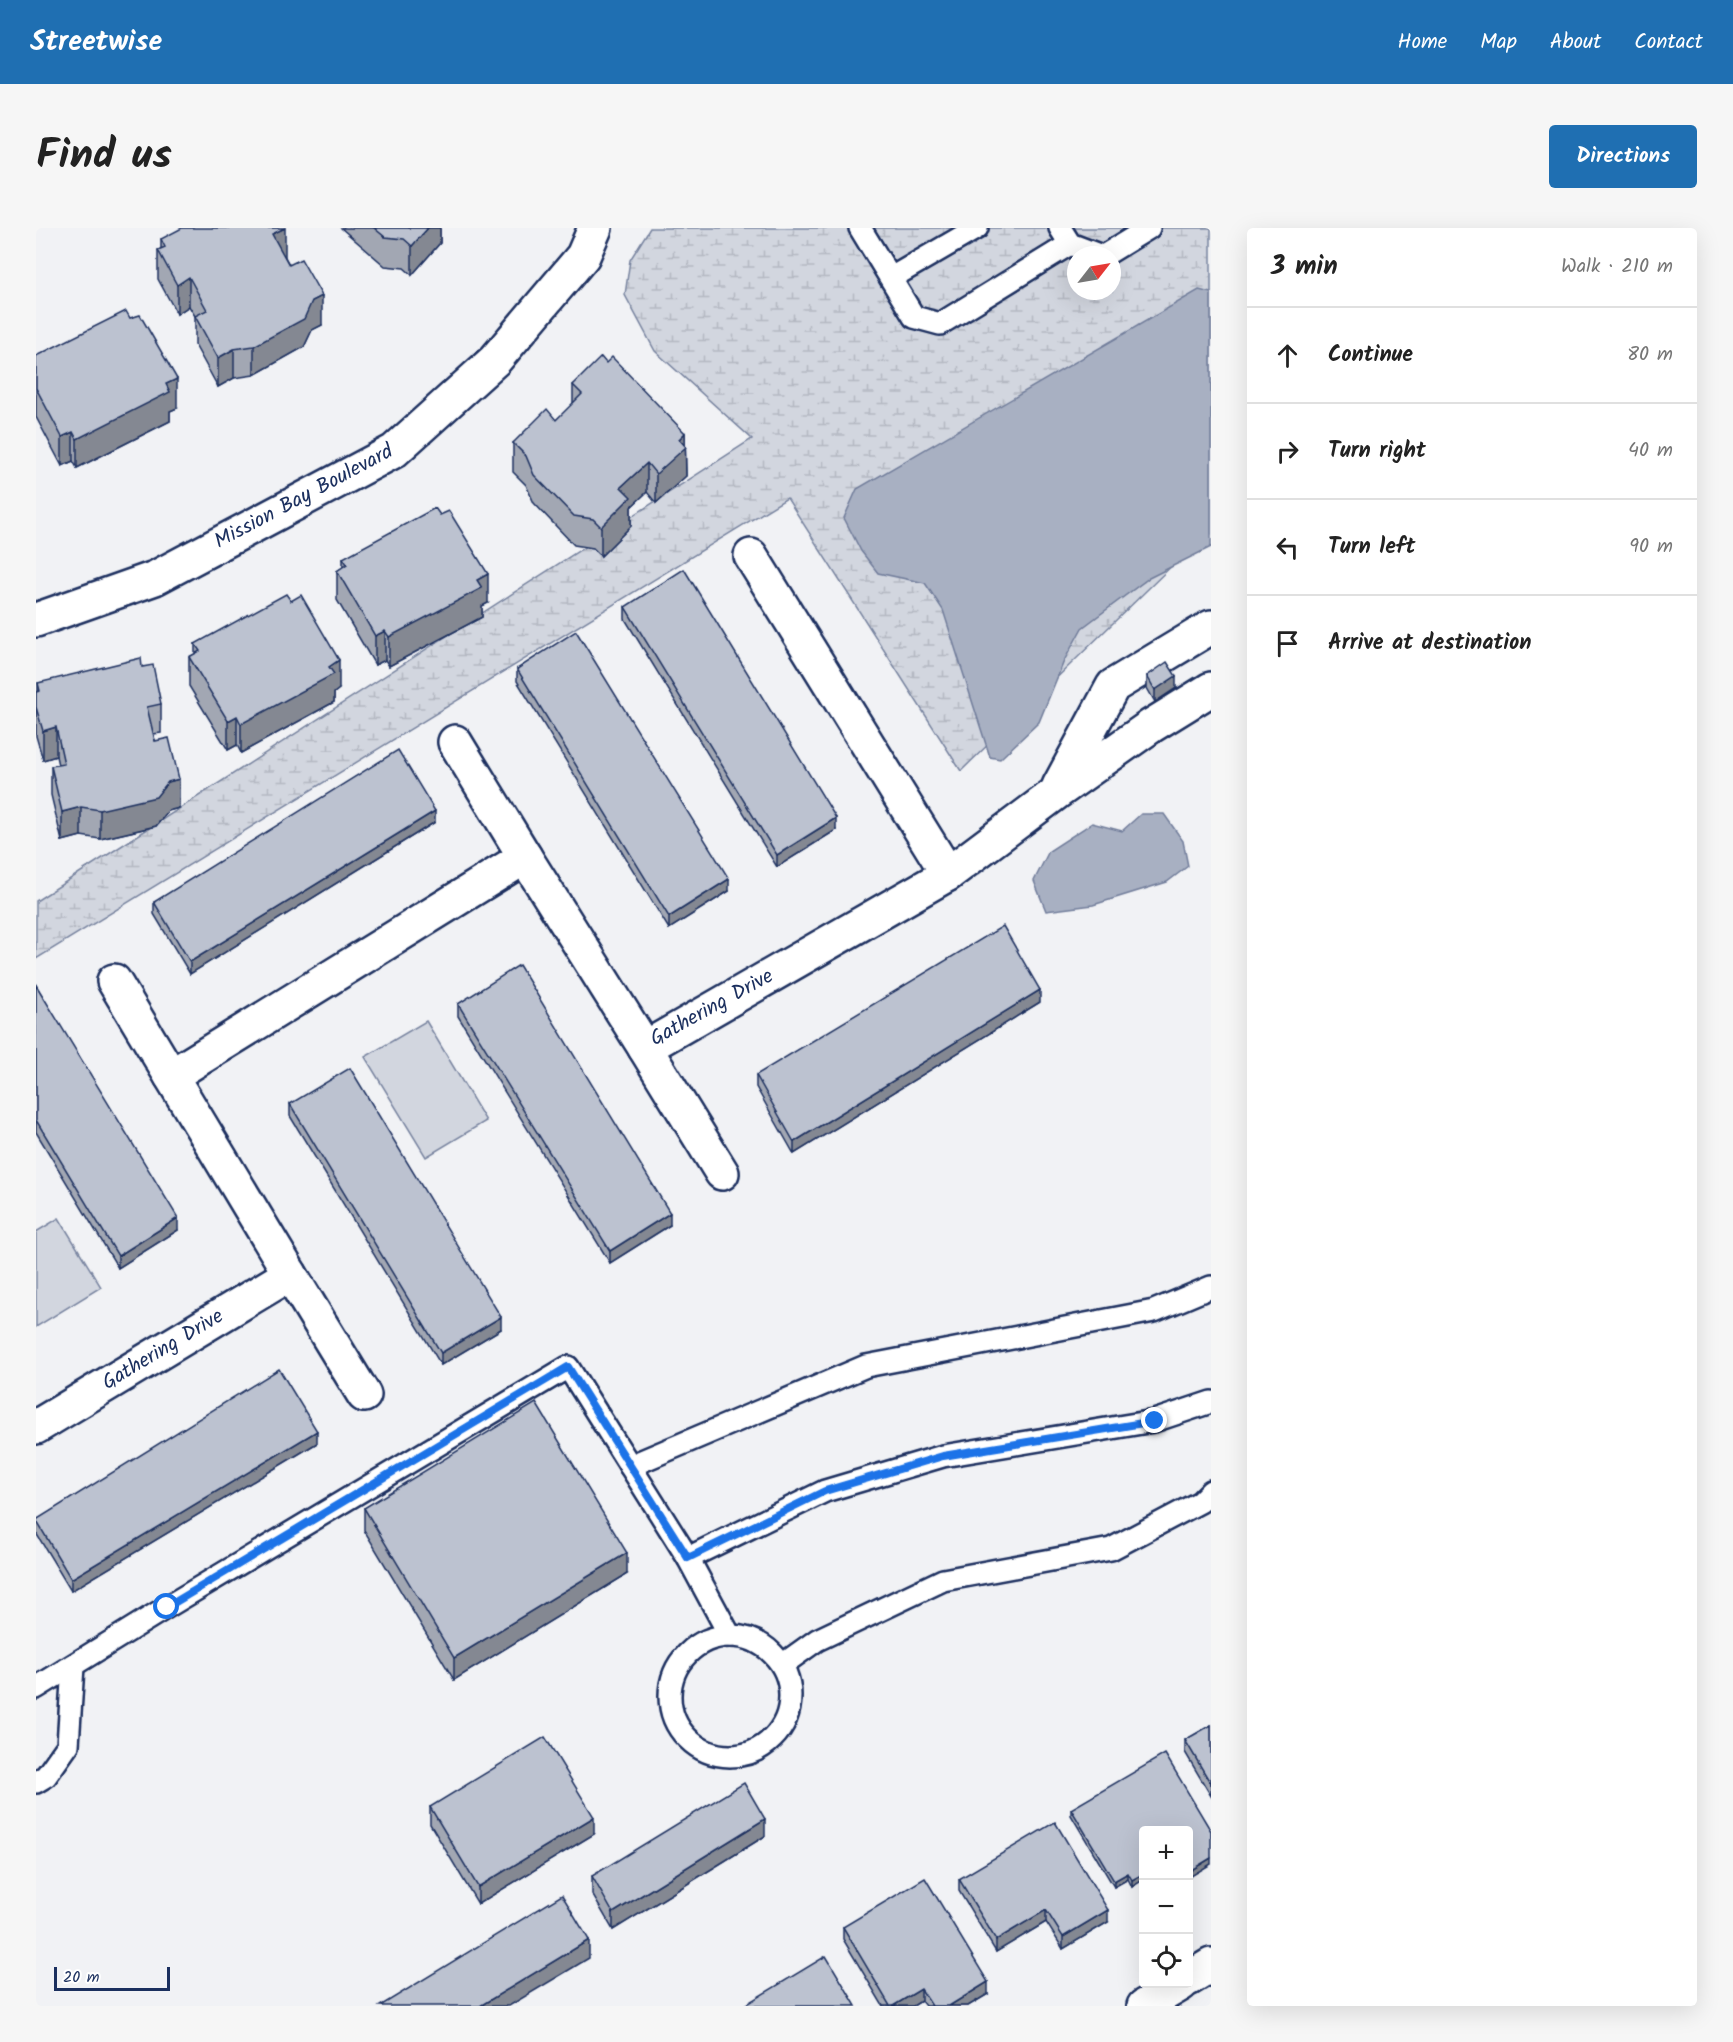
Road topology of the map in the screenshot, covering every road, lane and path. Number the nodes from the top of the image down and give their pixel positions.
1 (595, 228) edge
2 (860, 228) edge
3 (977, 228) edge
4 (1149, 228) edge
5 (1065, 236) edge
6 (1083, 246) edge
7 (1120, 246) edge
8 (891, 278) junction
9 (751, 556) dead end
10 (36, 620) edge
11 (1211, 627) edge
12 (1211, 689) edge
13 (456, 742) dead end
14 (1056, 793) junction
15 (525, 857) junction
16 (948, 874) junction
17 (114, 981) dead end
18 (645, 1048) junction
19 (171, 1076) junction
20 (722, 1173) dead end
21 (290, 1274) junction
22 (1211, 1287) edge
23 (364, 1395) dead end
24 (1211, 1402) edge
25 (36, 1427) edge
26 (630, 1466) junction
27 (1211, 1491) edge
28 (688, 1558) junction
29 (730, 1636) junction
30 (782, 1665) junction
31 (73, 1666) junction
32 (36, 1688) edge
33 (36, 1782) edge
34 (1211, 1965) edge
35 (1193, 1976) edge
36 (1173, 1988) edge
37 (1144, 2006) edge

1 - 10 street, Mission Bay Boulevard
2 - 8 lane
3 - 8 lane
4 - 7 lane
5 - 6 lane
5 - 8 lane
9 - 16 street
11 - 14 street
12 - 14 street, Gathering Drive
13 - 15 street, Gathering Drive
14 - 16 street, Gathering Drive
15 - 18 street, Gathering Drive
15 - 19 street
16 - 18 street, Gathering Drive
17 - 19 street
18 - 20 street
19 - 21 street
21 - 23 street
21 - 25 street, Gathering Drive
22 - 26 lane
24 - 28 lane
26 - 28 lane
26 - 31 lane
27 - 30 lane
28 - 29 lane
29 - 30 lane
29 - 30 lane
31 - 32 lane
31 - 33 lane
34 - 35 street
36 - 37 street

